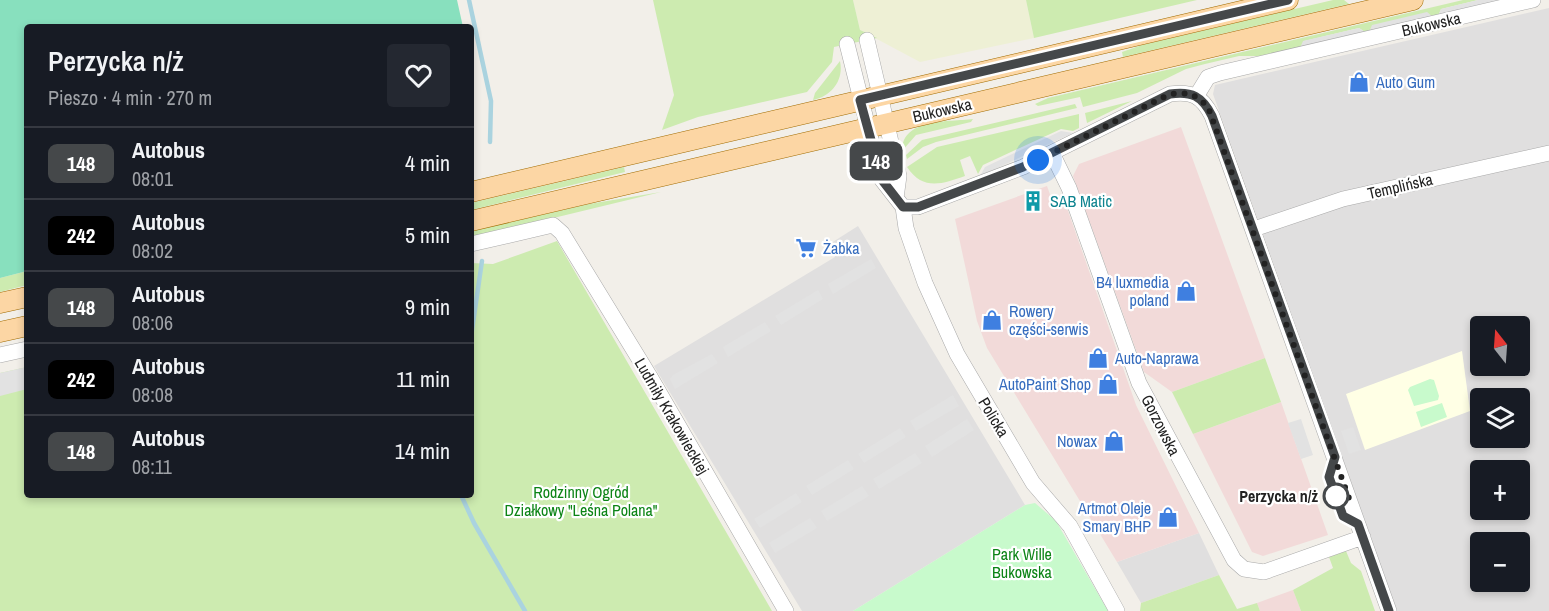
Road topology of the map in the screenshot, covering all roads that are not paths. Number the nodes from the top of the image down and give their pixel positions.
1 (1288, 0) edge
2 (1413, 0) edge
3 (1533, 0) edge
4 (867, 40) dead end
5 (847, 44) dead end
6 (1197, 95) junction
7 (880, 96) junction
8 (860, 100) junction
9 (877, 125) junction
10 (1052, 153) junction
11 (1549, 153) edge
12 (474, 191) edge
13 (899, 203) junction
14 (474, 220) edge
15 (1254, 229) junction
16 (474, 243) edge
17 (24, 298) edge
18 (0, 303) edge
19 (24, 327) edge
20 (0, 332) edge
21 (24, 350) edge
22 (0, 355) edge
23 (1363, 537) junction
24 (786, 611) edge
25 (1117, 611) edge
26 (1389, 611) edge

1 - 7 main road, Bukowska
2 - 9 main road, Bukowska
3 - 6 street, Bukowska
4 - 7 street, Policka
5 - 8 street, Policka
6 - 10 street
6 - 15 street
7 - 8 main road, Bukowska
7 - 9 street, Policka
8 - 9 street, Policka
8 - 12 main road, Bukowska
9 - 13 street, Policka
9 - 14 main road, Bukowska
10 - 13 street
10 - 23 street, Gorzowska
11 - 15 street, Templińska
13 - 25 street, Policka
15 - 23 street
16 - 24 street, Ludmiły Krakowieckiej
17 - 18 main road
19 - 20 main road
21 - 22 street
23 - 26 street

